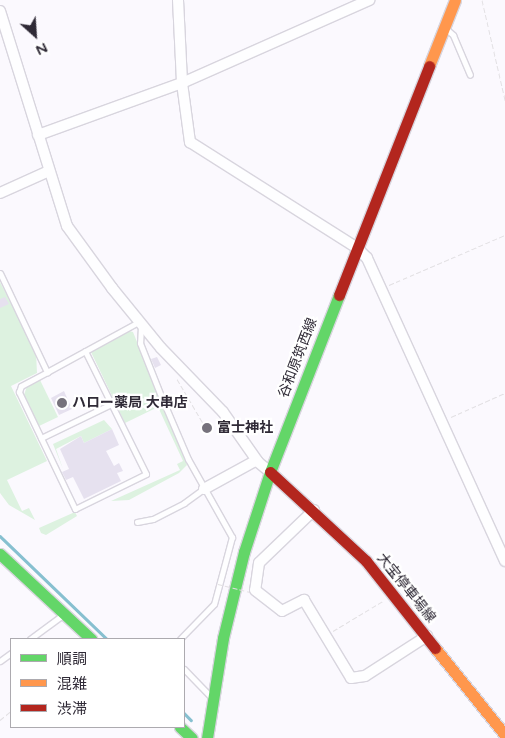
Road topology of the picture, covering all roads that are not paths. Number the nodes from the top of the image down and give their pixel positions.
1 (178, 0) edge
2 (369, 0) edge
3 (455, 0) edge
4 (0, 11) edge
5 (444, 27) junction
6 (470, 75) dead end
7 (182, 83) junction
8 (38, 135) junction
9 (49, 171) junction
10 (0, 193) edge
11 (357, 248) junction
12 (0, 273) edge
13 (141, 322) junction
14 (86, 351) junction
15 (47, 372) junction
16 (111, 404) junction
17 (41, 438) junction
18 (257, 460) junction
19 (270, 472) junction
20 (204, 488) junction
21 (314, 510) junction
22 (137, 522) dead end
23 (0, 554) edge
24 (505, 561) edge
25 (64, 614) junction
26 (427, 636) junction
27 (31, 638) edge
28 (90, 638) edge
29 (181, 638) edge
30 (185, 670) edge
31 (212, 698) junction
32 (181, 728) edge
33 (505, 735) edge
34 (192, 738) edge
35 (207, 738) edge

1 - 7 street
2 - 7 street
3 - 5 main road, 谷和原筑西線
4 - 8 street
5 - 6 lane
5 - 11 main road, 谷和原筑西線
7 - 8 street
7 - 11 street
8 - 9 street
9 - 10 street
9 - 13 street
11 - 19 main road, 谷和原筑西線
11 - 24 street
12 - 15 lane
13 - 14 lane
13 - 18 street
13 - 20 lane
14 - 15 lane
14 - 16 lane
15 - 17 lane
16 - 17 lane
16 - 17 lane
18 - 19 street
18 - 20 street
19 - 21 main road, 大宝停車場線
19 - 31 main road, 谷和原筑西線
20 - 22 lane
20 - 29 lane
21 - 26 main road, 大宝停車場線
21 - 26 street
23 - 25 main road
25 - 27 lane
25 - 28 main road
26 - 33 main road, 大宝停車場線
30 - 31 lane
31 - 35 main road, 谷和原筑西線
32 - 34 main road

